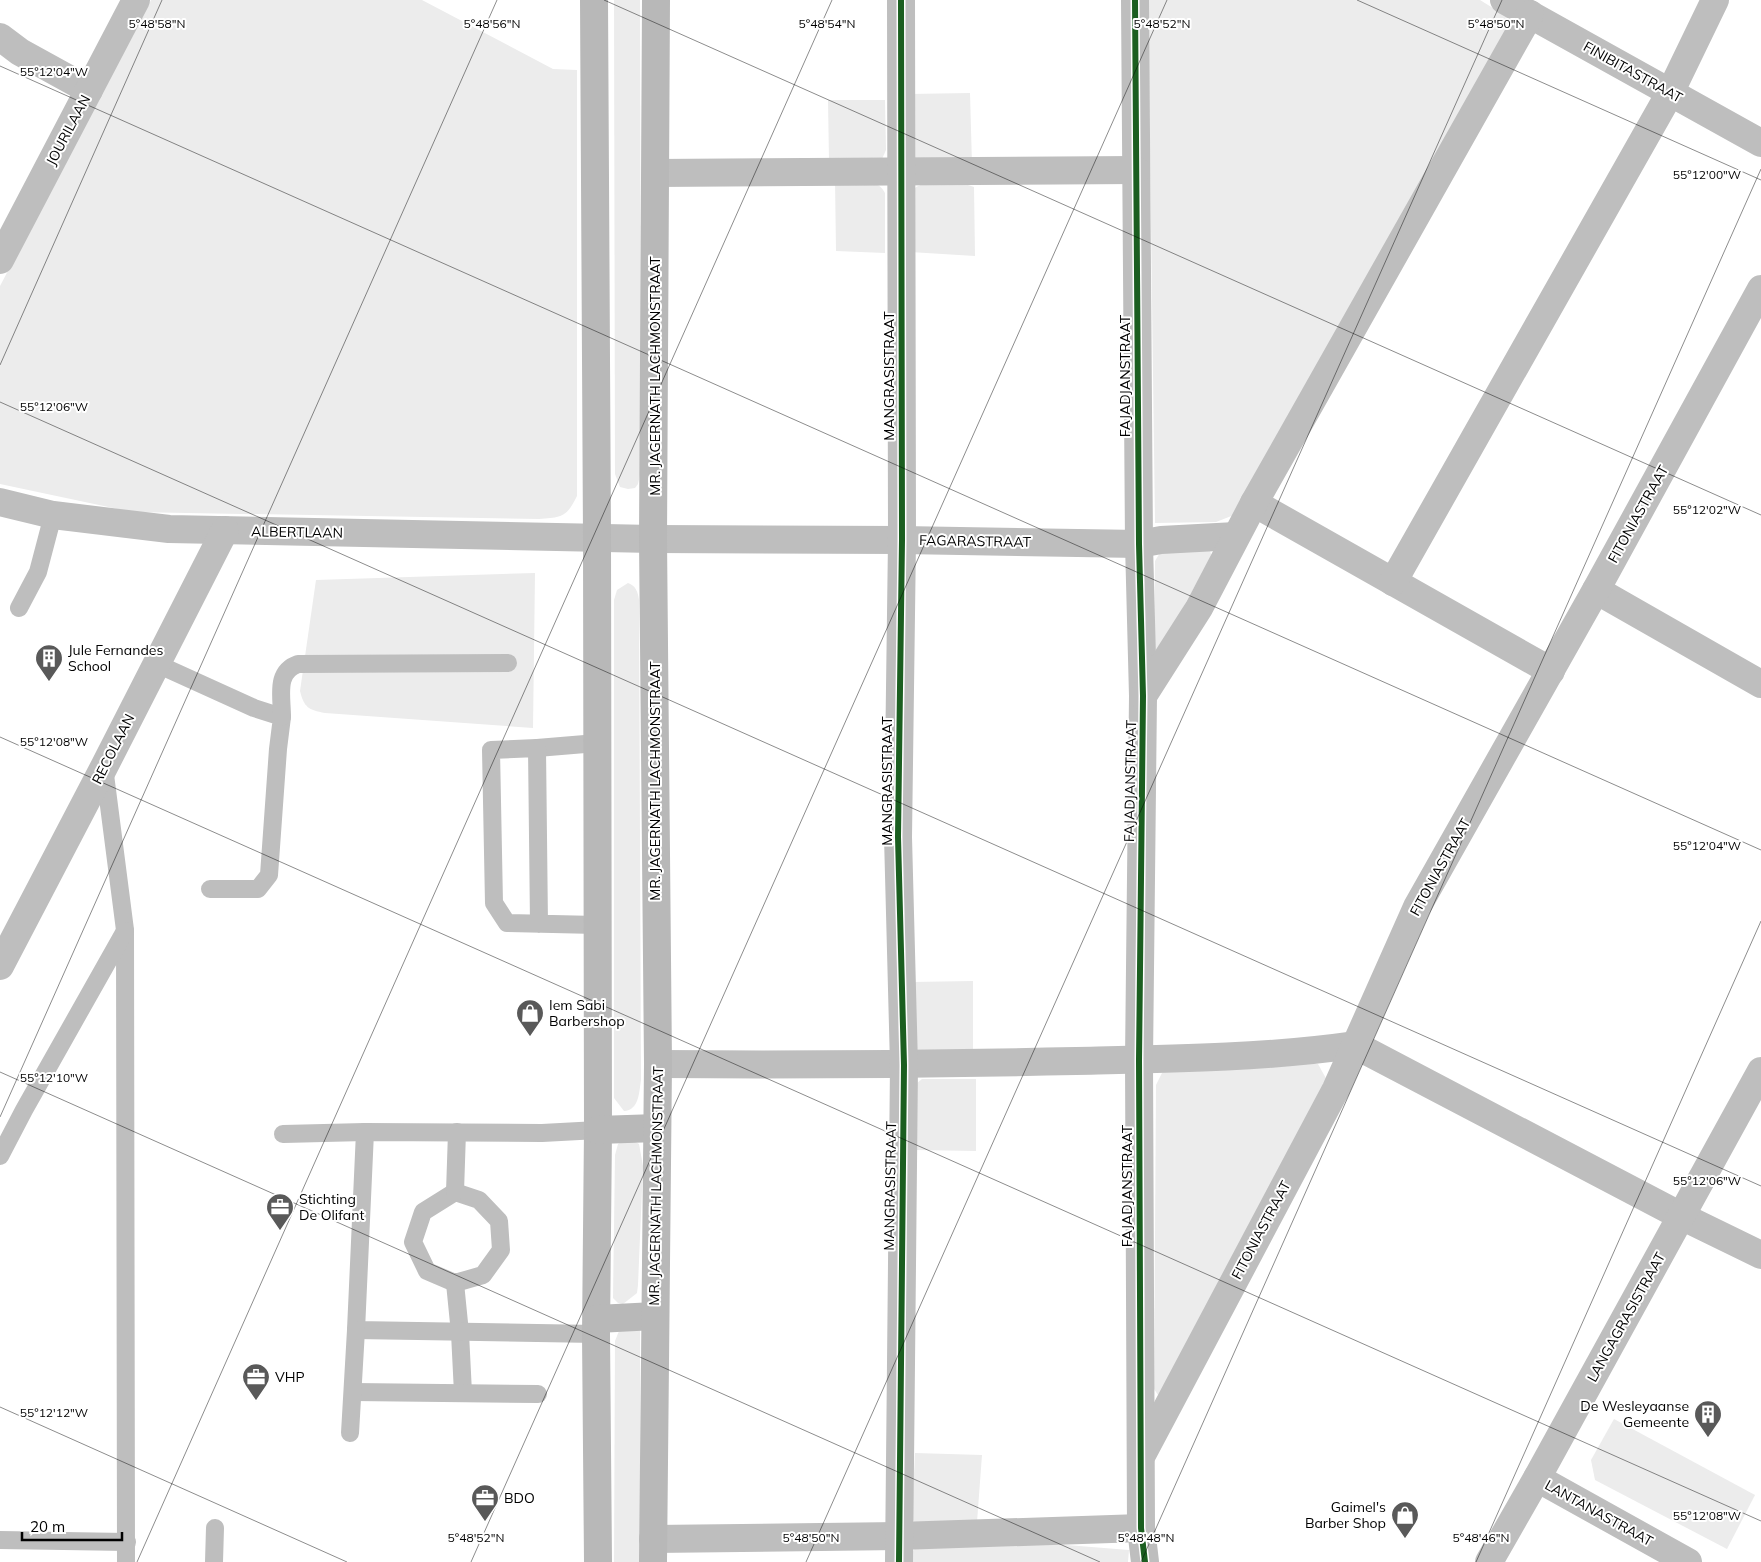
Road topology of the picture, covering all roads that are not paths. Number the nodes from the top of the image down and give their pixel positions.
1 (136, 0) edge
2 (594, 0) edge
3 (656, 0) edge
4 (901, 0) edge
5 (1135, 0) edge
6 (1504, 0) edge
7 (1715, 0) edge
8 (1530, 14) junction
9 (0, 37) edge
10 (89, 90) junction
11 (1670, 93) junction
12 (1761, 143) edge
13 (1136, 170) junction
14 (902, 172) junction
15 (656, 173) junction
16 (0, 260) edge
17 (1761, 289) edge
18 (0, 502) edge
19 (1254, 503) junction
20 (53, 515) junction
21 (225, 530) junction
22 (1236, 536) junction
23 (597, 538) junction
24 (653, 539) junction
25 (902, 540) junction
26 (1139, 544) junction
27 (1393, 582) junction
28 (1596, 590) junction
29 (19, 608) dead end
30 (508, 663) dead end
31 (157, 664) junction
32 (1551, 671) junction
33 (1761, 684) edge
34 (1143, 696) junction
35 (282, 717) junction
36 (597, 742) junction
37 (537, 748) junction
38 (104, 767) junction
39 (210, 889) dead end
40 (539, 924) junction
41 (597, 925) junction
42 (125, 930) junction
43 (0, 966) edge
44 (1355, 1045) junction
45 (1139, 1060) junction
46 (658, 1064) junction
47 (904, 1065) junction
48 (1761, 1072) edge
49 (657, 1128) junction
50 (598, 1130) junction
51 (366, 1132) junction
52 (457, 1132) junction
53 (283, 1134) dead end
54 (0, 1156) edge
55 (455, 1192) junction
56 (1682, 1216) junction
57 (1761, 1255) edge
58 (455, 1283) junction
59 (655, 1316) junction
60 (596, 1327) junction
61 (356, 1330) junction
62 (460, 1333) junction
63 (353, 1392) junction
64 (463, 1392) junction
65 (538, 1394) dead end
66 (350, 1433) dead end
67 (1142, 1457) junction
68 (1537, 1478) junction
69 (215, 1528) dead end
70 (1141, 1528) junction
71 (0, 1540) edge
72 (127, 1542) junction
73 (899, 1549) edge
74 (653, 1551) edge
75 (126, 1562) edge
76 (214, 1562) edge
77 (598, 1562) edge
78 (1145, 1562) edge
79 (1489, 1562) edge
80 (1688, 1562) edge

1 - 10 street, JOURILAAN
2 - 23 main road
3 - 15 main road, MR. JAGERNATH LACHMONSTRAAT
4 - 14 street, MANGRASISTRAAT
5 - 13 street, FAJADJANSTRAAT
6 - 8 street, FINIBITASTRAAT
7 - 11 street
8 - 11 street, FINIBITASTRAAT
8 - 19 street
9 - 10 street
10 - 16 street, JOURILAAN
11 - 12 street, FINIBITASTRAAT
11 - 27 street
13 - 14 street
13 - 26 street, FAJADJANSTRAAT
14 - 15 street
14 - 25 street, MANGRASISTRAAT
15 - 24 main road, MR. JAGERNATH LACHMONSTRAAT
17 - 28 street, FITONIASTRAAT
18 - 20 street, ALBERTLAAN
19 - 22 street
19 - 27 street
20 - 21 street, ALBERTLAAN
20 - 29 lane
21 - 23 street, ALBERTLAAN
21 - 31 street, RECOLAAN
22 - 26 street, FAGARASTRAAT
22 - 34 street
23 - 24 street, ALBERTLAAN
23 - 36 main road
24 - 25 street, FAGARASTRAAT
24 - 46 main road, MR. JAGERNATH LACHMONSTRAAT
25 - 26 street, FAGARASTRAAT
25 - 47 street, MANGRASISTRAAT
26 - 34 street, FAJADJANSTRAAT
27 - 32 street
28 - 32 street, FITONIASTRAAT
28 - 33 street
30 - 35 lane
31 - 35 lane
31 - 38 street, RECOLAAN
32 - 44 street, FITONIASTRAAT
34 - 45 street, FAJADJANSTRAAT
35 - 39 lane
36 - 37 lane
36 - 41 main road
37 - 40 lane
37 - 40 lane
38 - 42 lane
38 - 43 street, RECOLAAN
40 - 41 lane
41 - 50 main road
42 - 54 lane
42 - 72 lane
44 - 45 street
44 - 56 street
44 - 67 street, FITONIASTRAAT
45 - 47 street
45 - 67 street, FAJADJANSTRAAT
46 - 47 street
46 - 49 main road, MR. JAGERNATH LACHMONSTRAAT
47 - 73 street, MANGRASISTRAAT
48 - 56 street, LANGAGRASISTRAAT
49 - 50 main road
49 - 59 main road, MR. JAGERNATH LACHMONSTRAAT
50 - 52 lane
50 - 60 main road
51 - 52 lane
51 - 53 lane
51 - 61 lane
52 - 55 lane
55 - 58 lane
55 - 58 lane
56 - 57 street
56 - 68 street, LANGAGRASISTRAAT
58 - 62 lane
59 - 60 main road
59 - 74 main road, MR. JAGERNATH LACHMONSTRAAT
60 - 62 lane
60 - 77 main road
61 - 62 lane
61 - 63 lane
62 - 64 lane
63 - 64 lane
63 - 66 lane
64 - 65 lane
67 - 70 street, FAJADJANSTRAAT
68 - 79 street, LANGAGRASISTRAAT
68 - 80 street, LANTANASTRAAT
69 - 76 lane
70 - 73 street
70 - 78 street, FAJADJANSTRAAT
71 - 72 lane
72 - 75 lane
73 - 74 street

